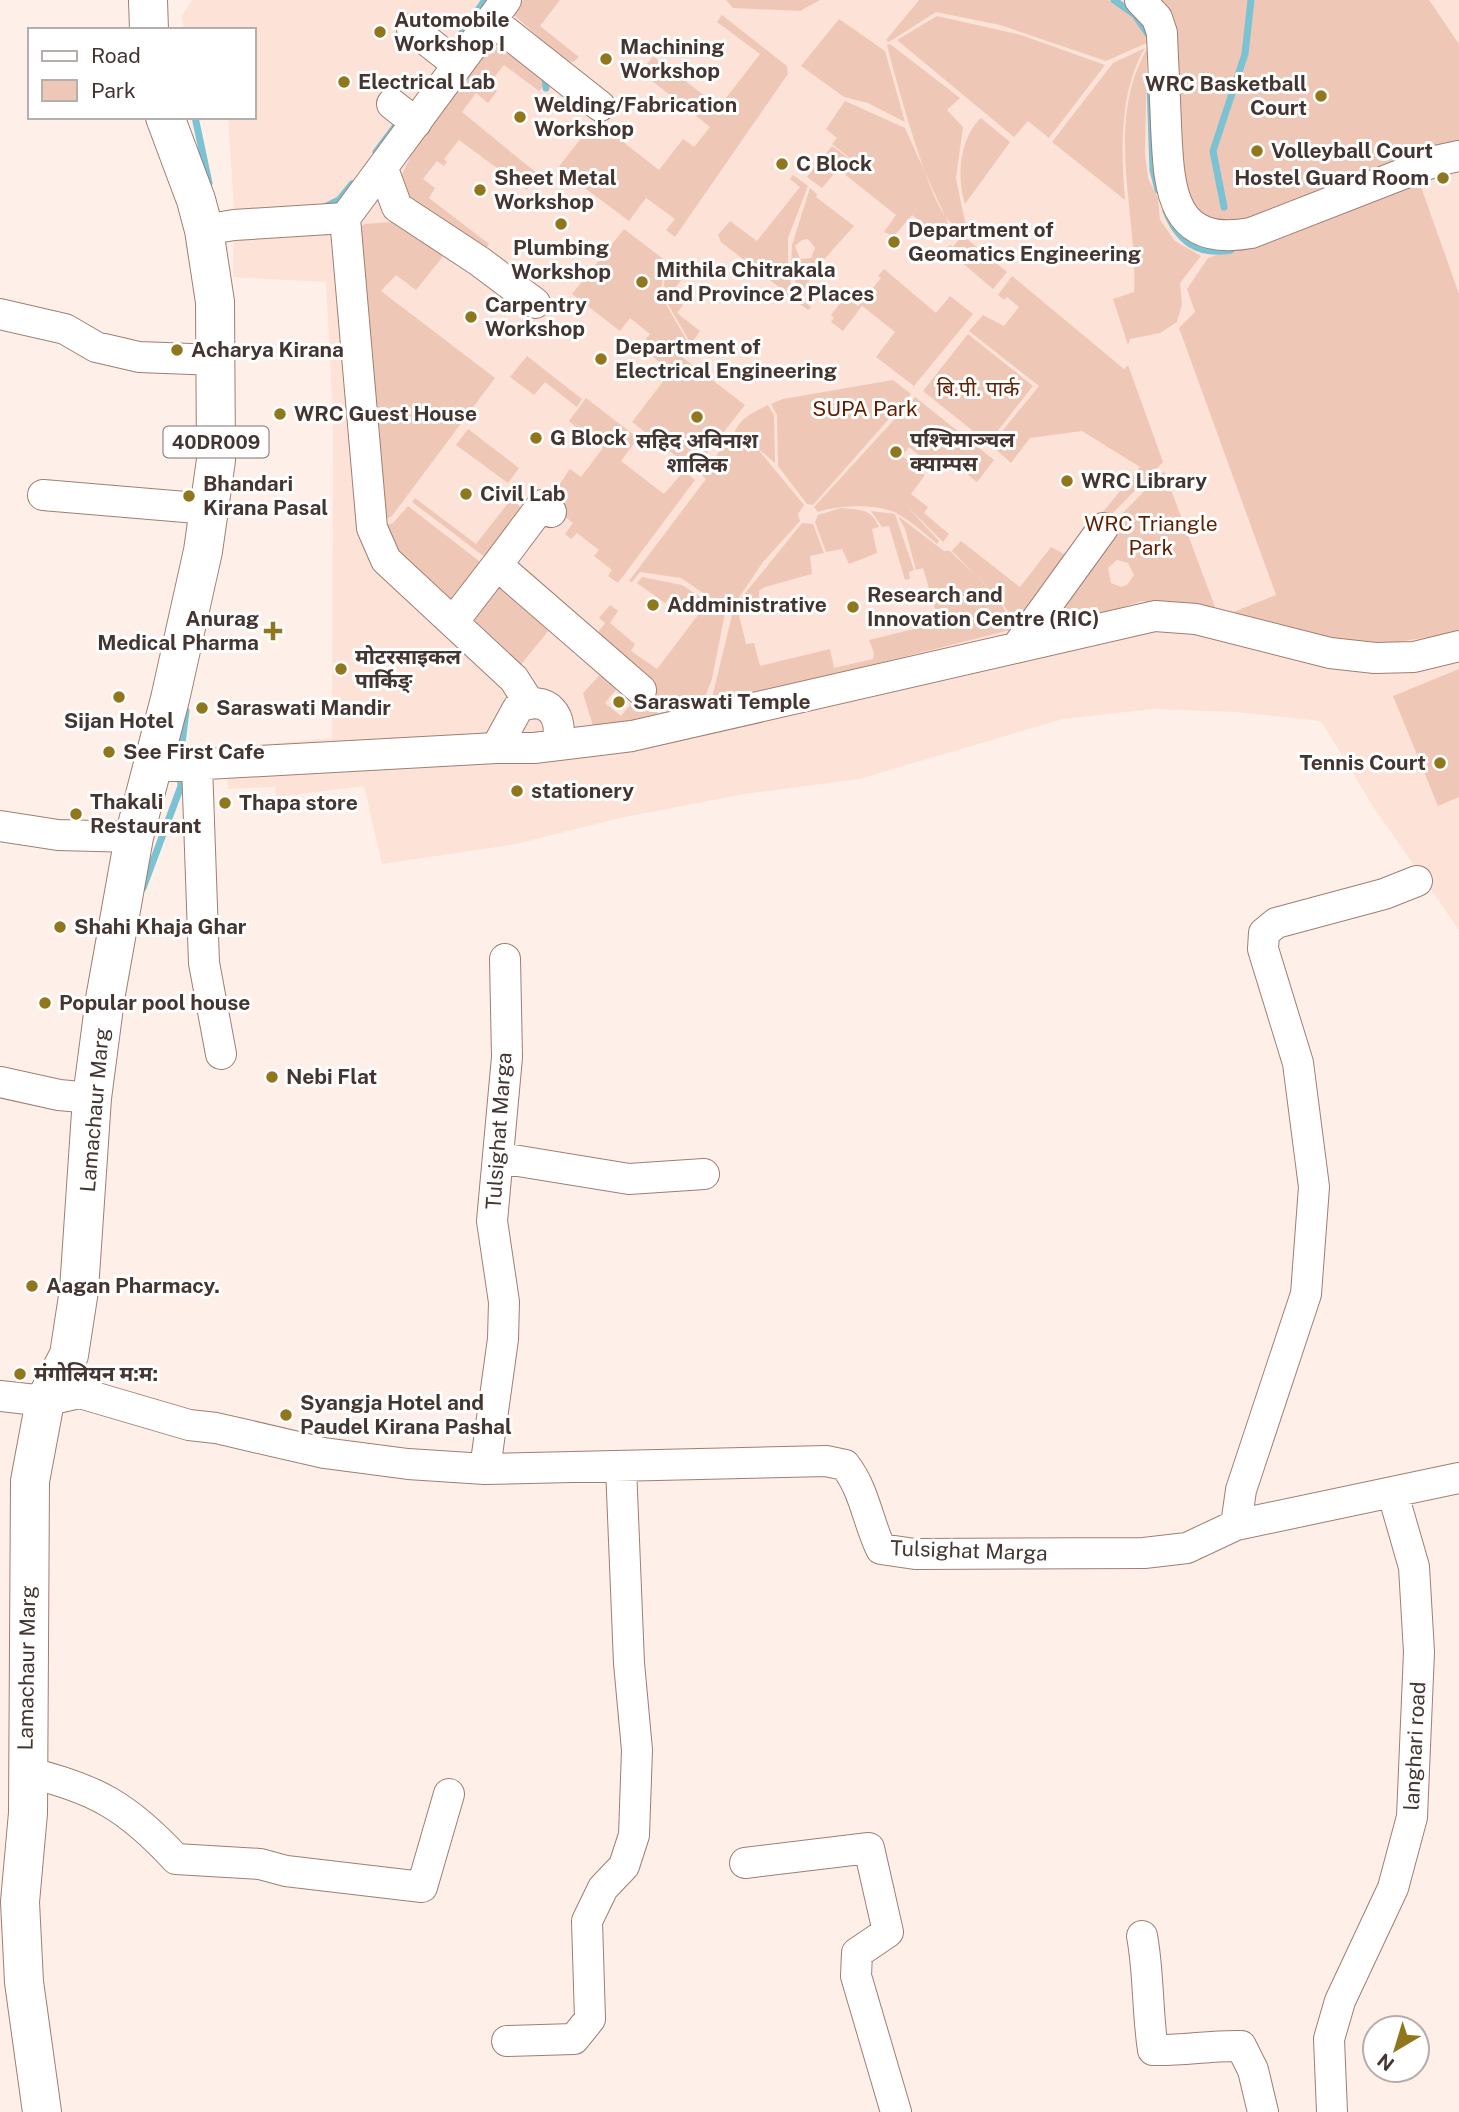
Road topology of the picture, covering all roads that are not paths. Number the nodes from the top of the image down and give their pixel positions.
1 (148, 0) edge
2 (1140, 0) edge
3 (499, 10) edge
4 (149, 28) edge
5 (412, 29) dead end
6 (458, 65) junction
7 (391, 104) dead end
8 (600, 106) dead end
9 (166, 119) edge
10 (416, 123) junction
11 (1459, 156) edge
12 (383, 169) junction
13 (397, 207) junction
14 (348, 216) junction
15 (204, 230) junction
16 (535, 303) dead end
17 (0, 314) edge
18 (217, 360) junction
19 (43, 495) dead end
20 (209, 509) junction
21 (551, 512) dead end
22 (1103, 528) dead end
23 (496, 565) junction
24 (453, 622) junction
25 (1459, 646) edge
26 (1016, 648) junction
27 (641, 690) dead end
28 (530, 704) junction
29 (556, 745) junction
30 (496, 748) junction
31 (197, 765) junction
32 (152, 767) junction
33 (0, 827) edge
34 (134, 837) junction
35 (1417, 881) dead end
36 (505, 959) dead end
37 (221, 1054) dead end
38 (0, 1082) edge
39 (92, 1098) junction
40 (500, 1158) junction
41 (704, 1174) dead end
42 (0, 1396) edge
43 (45, 1401) junction
44 (621, 1467) junction
45 (485, 1469) junction
46 (1459, 1478) edge
47 (1393, 1494) junction
48 (1236, 1525) junction
49 (26, 1772) junction
50 (449, 1794) dead end
51 (745, 1863) dead end
52 (11, 1933) edge
53 (1142, 1936) dead end
54 (507, 2040) dead end
55 (42, 2112) edge
56 (896, 2112) edge
57 (1263, 2112) edge
58 (1332, 2112) edge

1 - 4 main road
2 - 11 street
3 - 6 street
3 - 8 street
5 - 6 street
6 - 10 street
7 - 10 street
9 - 15 main road, Lamachaur Marg / 40DR009
10 - 12 street
12 - 13 street
12 - 14 street
13 - 14 street
13 - 16 street
14 - 15 street
14 - 24 street
15 - 18 main road, Lamachaur Marg / 40DR009
17 - 18 street
18 - 20 main road, Lamachaur Marg / 40DR009
19 - 20 street
20 - 32 main road, Lamachaur Marg / 40DR009
21 - 23 street
22 - 26 street
23 - 24 street
23 - 27 street
24 - 28 street
25 - 26 street
26 - 29 street
28 - 29 street
28 - 30 street
29 - 30 street
30 - 31 street
31 - 32 street
31 - 37 street
32 - 34 main road, Lamachaur Marg / 40DR009
33 - 34 street
34 - 39 main road, Lamachaur Marg / 40DR009
35 - 48 street
36 - 40 street, Tulsighat Marga
38 - 39 street
39 - 43 main road, Lamachaur Marg / 40DR009
40 - 41 street
40 - 45 street, Tulsighat Marga
42 - 43 street, Tulsighat Marga
43 - 45 street, Tulsighat Marga
43 - 49 main road, Lamachaur Marg / 40DR009
44 - 45 street, Tulsighat Marga
44 - 48 street, Tulsighat Marga
44 - 54 street
46 - 47 street, Tulsighat Marga
47 - 48 street, Tulsighat Marga
47 - 58 street, langhari road
49 - 50 street
49 - 52 main road, Lamachaur Marg / 40DR009
51 - 56 street
52 - 55 main road, Lamachaur Marg / 40DR009
53 - 57 street

